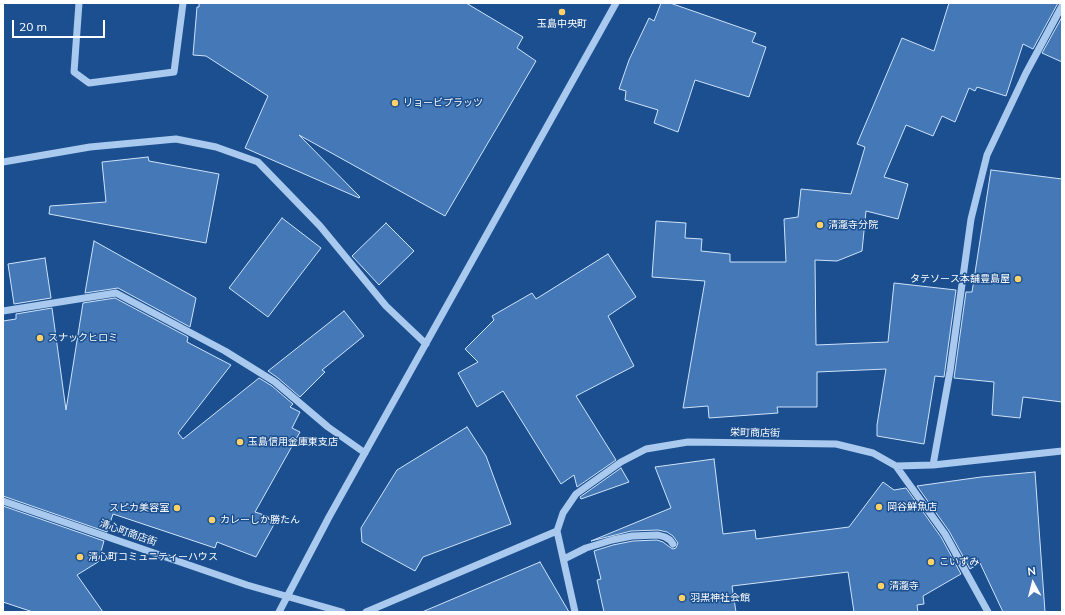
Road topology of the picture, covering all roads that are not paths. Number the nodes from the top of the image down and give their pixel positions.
1 (79, 3) edge
2 (183, 3) edge
3 (616, 3) edge
4 (1062, 6) edge
5 (3, 162) edge
6 (3, 311) edge
7 (426, 344) junction
8 (1062, 451) edge
9 (365, 453) junction
10 (933, 465) junction
11 (896, 466) junction
12 (3, 501) edge
13 (557, 531) junction
14 (673, 544) dead end
15 (564, 559) junction
16 (287, 597) junction
17 (279, 612) edge
18 (342, 612) edge
19 (366, 612) edge
20 (575, 612) edge
21 (988, 612) edge

1 - 2 street
3 - 7 street
4 - 10 street
5 - 7 street
6 - 9 street
7 - 9 street
8 - 10 street
9 - 16 street
10 - 11 street
11 - 13 street, 栄町商店街
11 - 21 street, 栄町商店街
12 - 16 street, 清心町商店街
13 - 15 street
13 - 19 street
14 - 15 street
15 - 20 street
16 - 17 street
16 - 18 street, 清心町商店街

